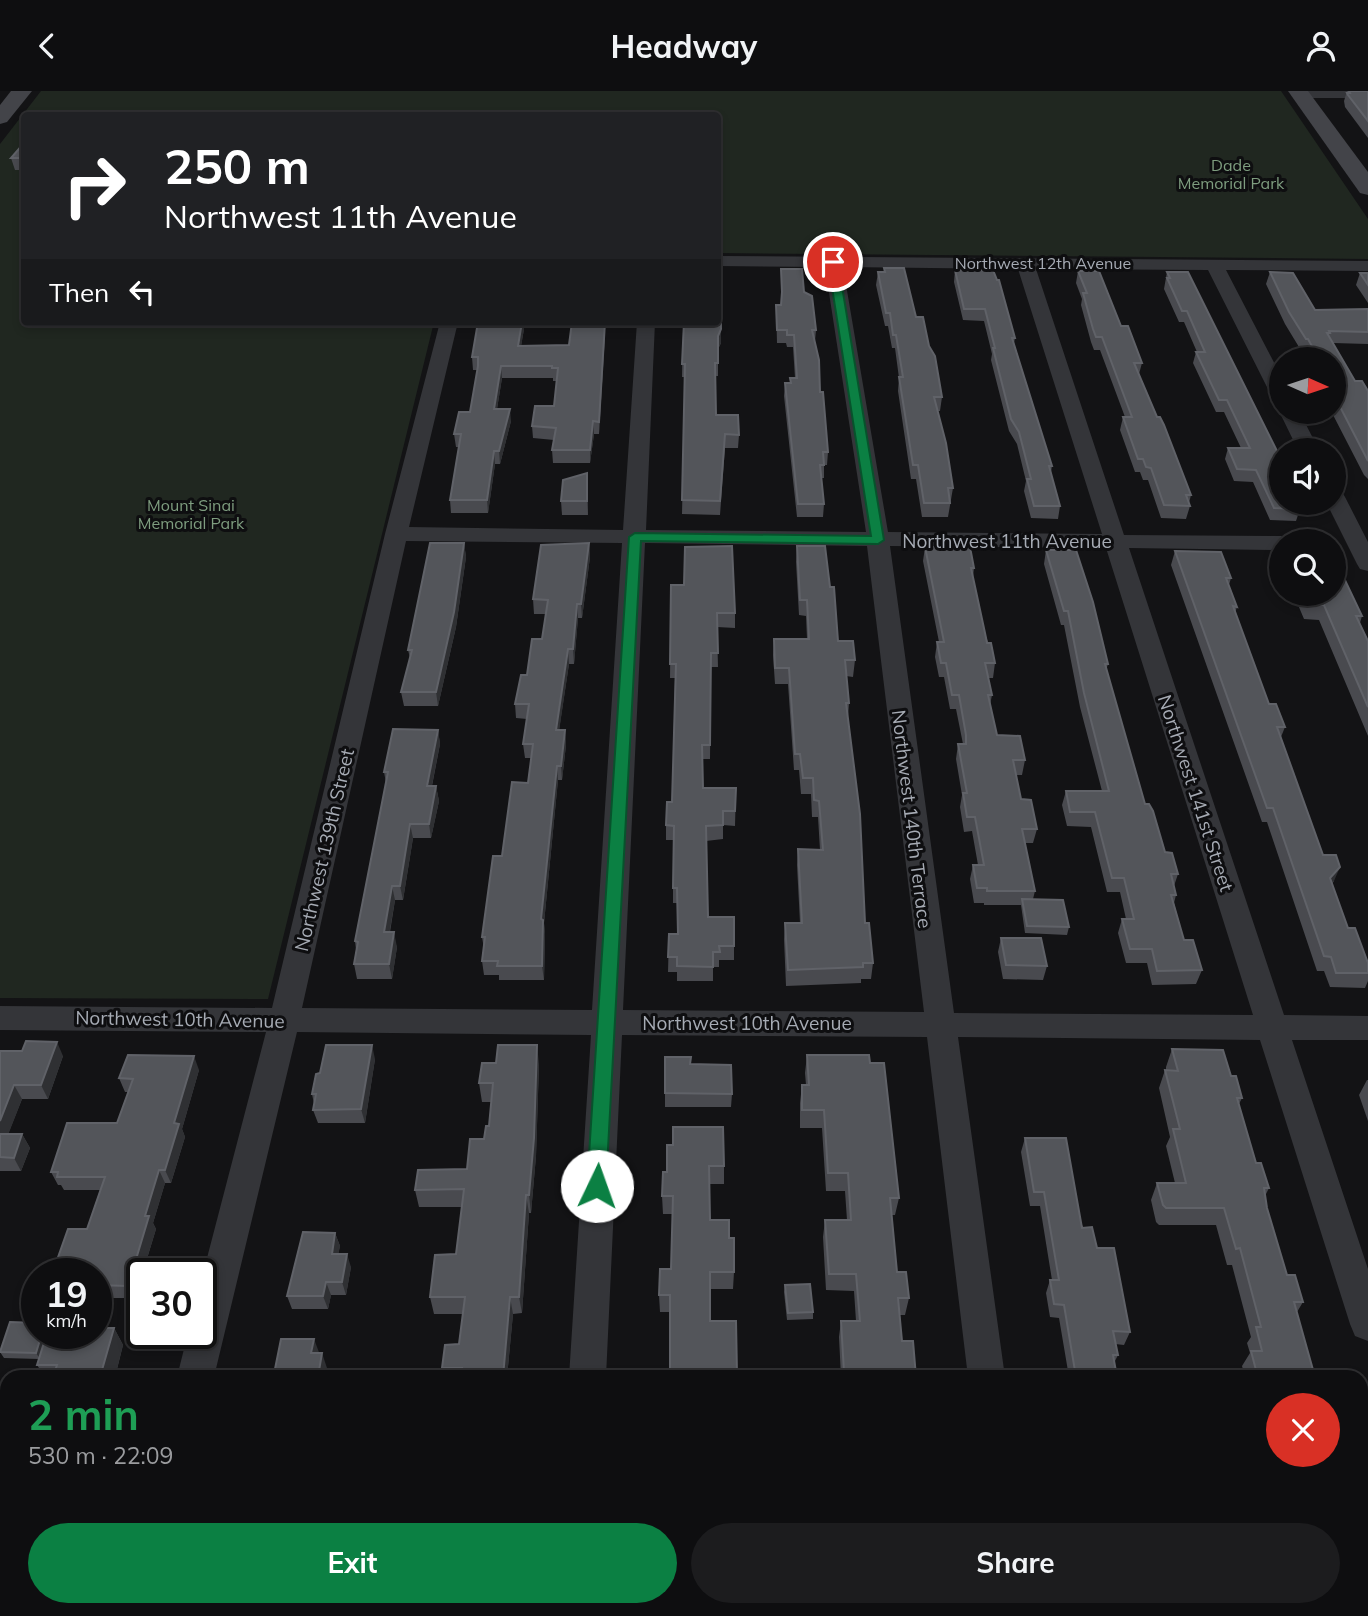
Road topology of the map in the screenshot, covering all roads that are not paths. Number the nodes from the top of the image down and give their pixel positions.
1 (22, 91) edge
2 (1299, 92) edge
3 (1368, 94) edge
4 (0, 118) edge
5 (1368, 188) edge
6 (721, 261) edge
7 (833, 262) junction
8 (1025, 263) junction
9 (1214, 264) junction
10 (1368, 266) edge
11 (448, 326) edge
12 (646, 326) edge
13 (1269, 372) edge
14 (1345, 515) edge
15 (396, 534) junction
16 (635, 537) junction
17 (878, 540) junction
18 (1114, 542) junction
19 (1269, 543) edge
20 (1363, 543) edge
21 (1368, 564) edge
22 (0, 1018) edge
23 (285, 1021) junction
24 (605, 1021) junction
25 (938, 1024) junction
26 (1272, 1027) junction
27 (1368, 1028) edge
28 (1368, 1324) edge
29 (197, 1370) edge
30 (587, 1370) edge
31 (985, 1370) edge

1 - 4 street
2 - 3 street
2 - 5 street
6 - 7 street, Northwest 12th Avenue
7 - 8 street, Northwest 12th Avenue
7 - 17 street, Northwest 140th Terrace
8 - 9 street, Northwest 12th Avenue
8 - 18 street, Northwest 141st Street
9 - 10 street, Northwest 12th Avenue
9 - 13 street
11 - 15 street, Northwest 139th Street
12 - 16 street
14 - 20 street
15 - 16 street, Northwest 11th Avenue
15 - 23 street, Northwest 139th Street
16 - 17 street, Northwest 11th Avenue
16 - 24 street
17 - 18 street, Northwest 11th Avenue
17 - 25 street, Northwest 140th Terrace
18 - 19 street, Northwest 11th Avenue
18 - 26 street, Northwest 141st Street
20 - 21 street
22 - 23 street, Northwest 10th Avenue
23 - 24 street, Northwest 10th Avenue
23 - 29 street, Northwest 139th Street
24 - 25 street, Northwest 10th Avenue
24 - 30 street
25 - 26 street, Northwest 10th Avenue
25 - 31 street, Northwest 140th Terrace
26 - 27 street, Northwest 10th Avenue
26 - 28 street, Northwest 141st Street

